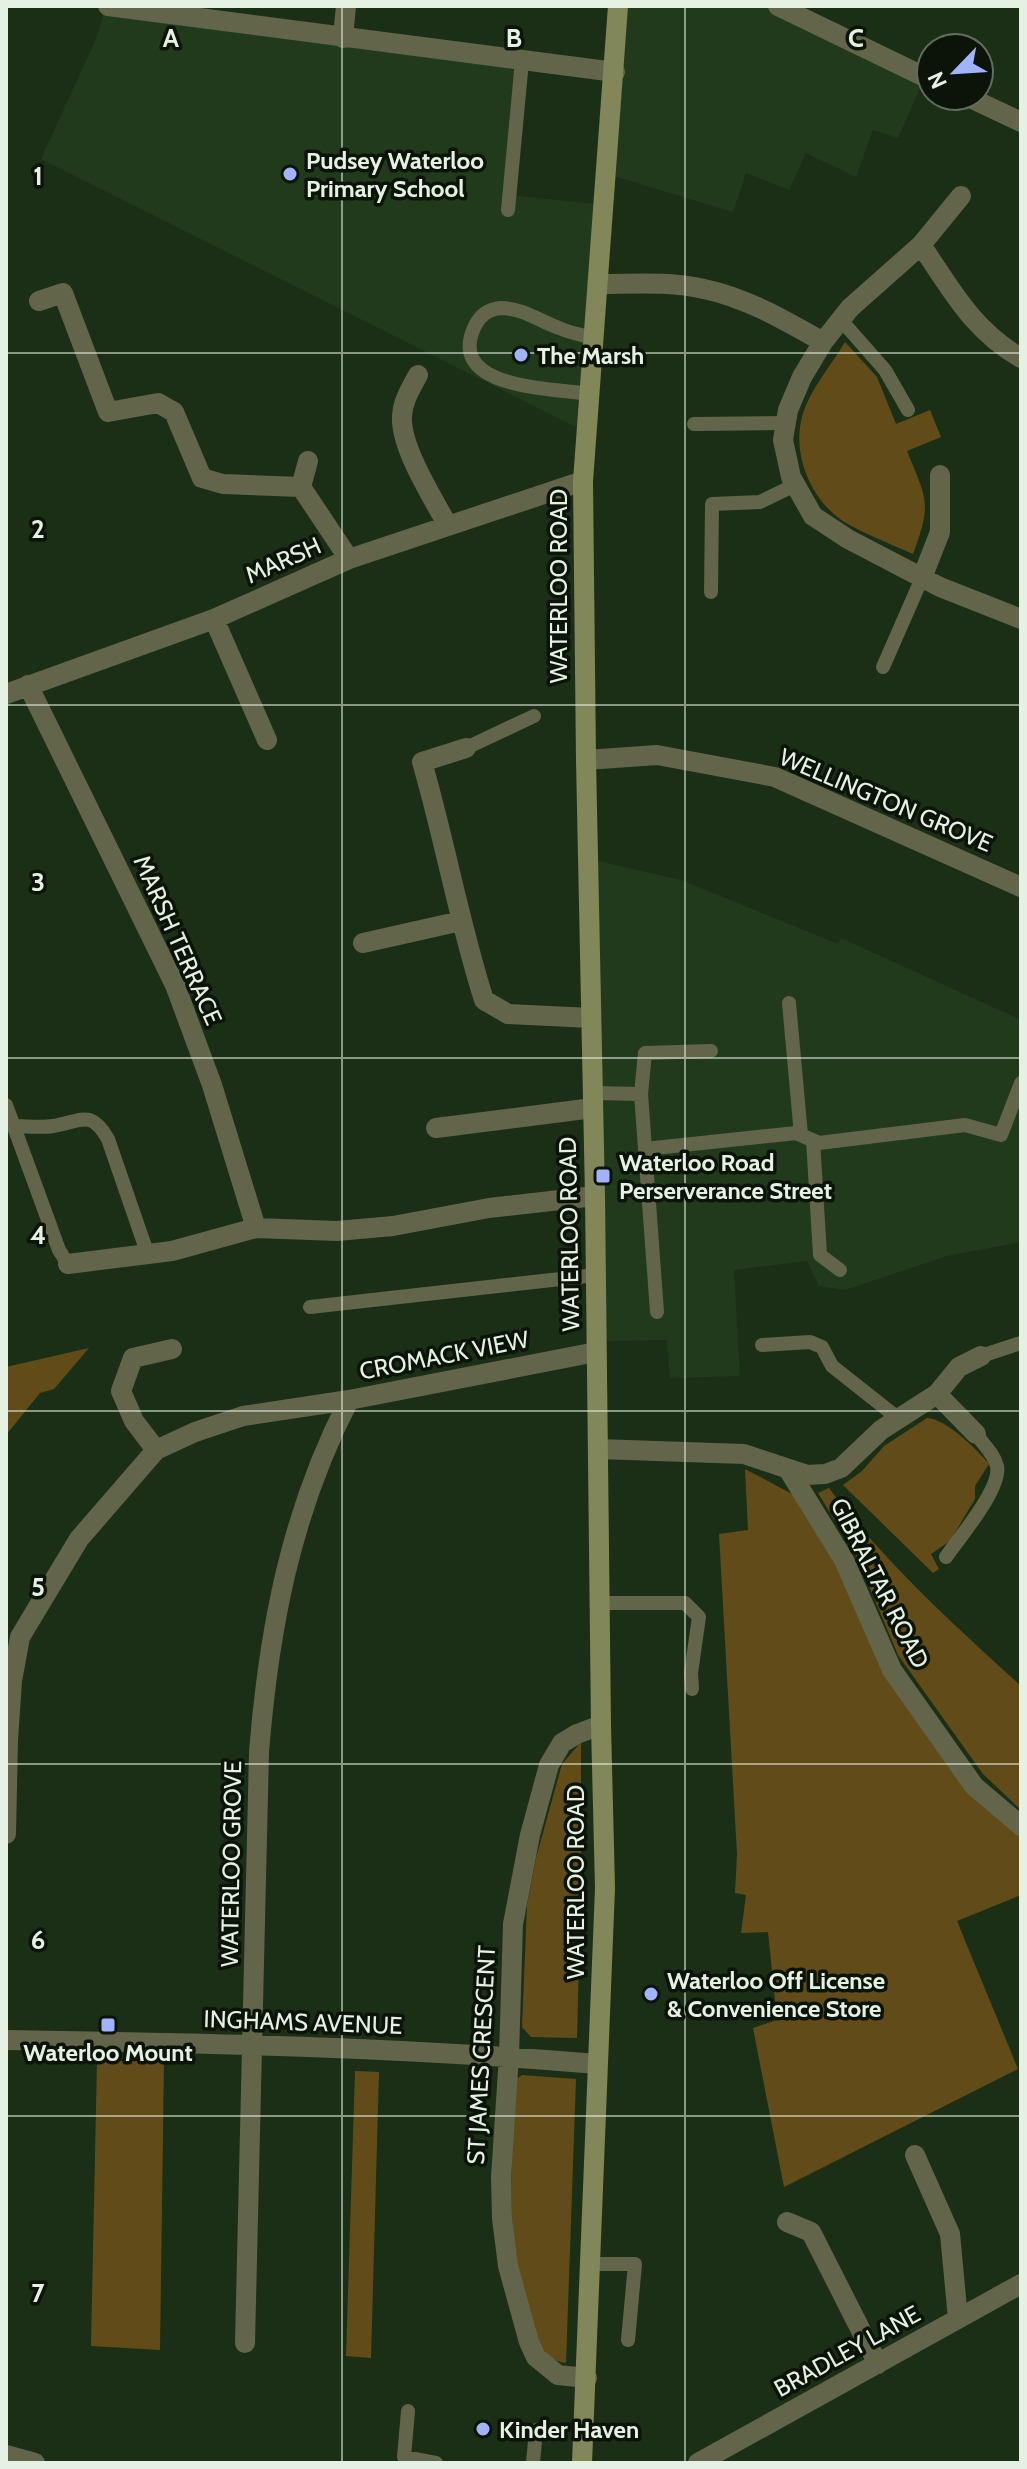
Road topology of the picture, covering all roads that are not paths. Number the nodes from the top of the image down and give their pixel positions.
1 (108, 6) edge
2 (346, 6) edge
3 (618, 6) edge
4 (778, 6) edge
5 (343, 38) junction
6 (522, 61) junction
7 (615, 72) junction
8 (915, 72) edge
9 (995, 110) edge
10 (1021, 122) edge
11 (961, 196) dead end
12 (508, 210) dead end
13 (921, 245) junction
14 (599, 284) junction
15 (39, 301) dead end
16 (841, 320) junction
17 (594, 338) junction
18 (823, 342) junction
19 (1021, 358) edge
20 (418, 375) dead end
21 (590, 394) junction
22 (908, 410) dead end
23 (786, 423) junction
24 (694, 424) dead end
25 (308, 461) dead end
26 (940, 475) dead end
27 (583, 481) junction
28 (795, 485) junction
29 (301, 487) junction
30 (448, 526) junction
31 (349, 559) junction
32 (922, 578) junction
33 (711, 592) dead end
34 (214, 619) junction
35 (1021, 619) edge
36 (883, 667) dead end
37 (28, 685) junction
38 (6, 694) edge
39 (534, 716) dead end
40 (267, 740) dead end
41 (466, 748) joint
42 (586, 760) junction
43 (1021, 887) edge
44 (461, 921) junction
45 (363, 943) dead end
46 (789, 1003) dead end
47 (591, 1018) junction
48 (711, 1051) dead end
49 (1021, 1083) edge
50 (641, 1094) junction
51 (593, 1101) junction
52 (6, 1105) edge
53 (14, 1126) junction
54 (436, 1128) dead end
55 (807, 1138) junction
56 (645, 1149) junction
57 (595, 1196) junction
58 (256, 1228) junction
59 (148, 1255) junction
60 (68, 1264) joint
61 (840, 1270) dead end
62 (596, 1275) junction
63 (310, 1307) dead end
64 (657, 1312) dead end
65 (1021, 1343) edge
66 (762, 1345) dead end
67 (172, 1349) dead end
68 (596, 1352) junction
69 (981, 1356) joint
70 (937, 1394) junction
71 (349, 1400) junction
72 (899, 1419) junction
73 (976, 1434) joint
74 (598, 1449) junction
75 (156, 1450) junction
76 (788, 1469) junction
77 (946, 1557) dead end
78 (600, 1603) junction
79 (692, 1689) dead end
80 (601, 1725) junction
81 (1021, 1826) edge
82 (6, 1834) edge
83 (6, 2040) edge
84 (253, 2044) junction
85 (509, 2056) junction
86 (597, 2064) junction
87 (915, 2155) dead end
88 (787, 2222) dead end
89 (590, 2264) junction
90 (1021, 2284) edge
91 (958, 2319) junction
92 (628, 2340) dead end
93 (245, 2343) dead end
94 (878, 2364) junction
95 (587, 2378) junction
96 (408, 2411) dead end
97 (536, 2430) dead end
98 (6, 2455) edge
99 (35, 2463) edge
100 (436, 2463) edge
101 (533, 2463) edge
102 (582, 2463) edge
103 (698, 2463) edge

1 - 5 street
2 - 5 street
3 - 7 main road, WATERLOO ROAD
4 - 8 street
5 - 6 street
6 - 7 street
6 - 12 lane
7 - 14 main road, WATERLOO ROAD
9 - 10 street
11 - 13 street
13 - 16 street
13 - 19 street
14 - 17 main road, WATERLOO ROAD
14 - 18 street
15 - 29 street
16 - 18 street
16 - 22 lane
17 - 21 main road, WATERLOO ROAD
17 - 21 lane
18 - 23 street
20 - 30 street
21 - 27 main road, WATERLOO ROAD
23 - 24 lane
23 - 28 street
25 - 29 street
26 - 32 street
27 - 30 street, MARSH
27 - 42 main road, WATERLOO ROAD
28 - 32 street
28 - 33 lane
29 - 31 street
30 - 31 street, MARSH
31 - 34 street, MARSH
32 - 35 street
32 - 36 lane
34 - 37 street, MARSH
34 - 40 street
37 - 38 street, MARSH
37 - 58 street, MARSH TERRACE
39 - 41 lane
41 - 44 street
42 - 43 street, WELLINGTON GROVE
42 - 47 main road, WATERLOO ROAD
44 - 45 street
44 - 47 street
46 - 55 lane
47 - 51 main road, WATERLOO ROAD
48 - 50 lane
49 - 55 lane
50 - 51 lane
50 - 56 lane
51 - 54 street
51 - 57 main road, WATERLOO ROAD
52 - 53 lane
53 - 59 lane
53 - 60 lane
55 - 56 lane
55 - 61 lane
56 - 64 lane
57 - 58 street
57 - 62 main road, WATERLOO ROAD
58 - 59 street
59 - 60 street
62 - 63 lane
62 - 68 main road, WATERLOO ROAD
65 - 69 lane
66 - 72 lane
67 - 75 street
68 - 71 street, CROMACK VIEW
68 - 74 main road, WATERLOO ROAD
69 - 70 street
70 - 72 street
70 - 73 street
71 - 75 street
71 - 84 street, WATERLOO GROVE
72 - 76 street
73 - 77 lane
74 - 76 street
74 - 78 main road, WATERLOO ROAD
75 - 82 street
76 - 81 street, GIBRALTAR ROAD
78 - 79 lane
78 - 80 main road, WATERLOO ROAD
80 - 85 street, ST JAMES CRESCENT
80 - 86 main road, WATERLOO ROAD
83 - 84 street, INGHAMS AVENUE
84 - 85 street, INGHAMS AVENUE
84 - 93 street, WATERLOO GROVE
85 - 86 street, INGHAMS AVENUE
85 - 95 street, ST JAMES CRESCENT
86 - 89 main road, WATERLOO ROAD
87 - 91 street
88 - 94 street
89 - 92 lane
89 - 95 main road, WATERLOO ROAD
90 - 91 street, BRADLEY LANE
91 - 94 street, BRADLEY LANE
94 - 103 street, BRADLEY LANE
95 - 102 main road, WATERLOO ROAD
96 - 100 lane
97 - 101 lane
98 - 99 street

